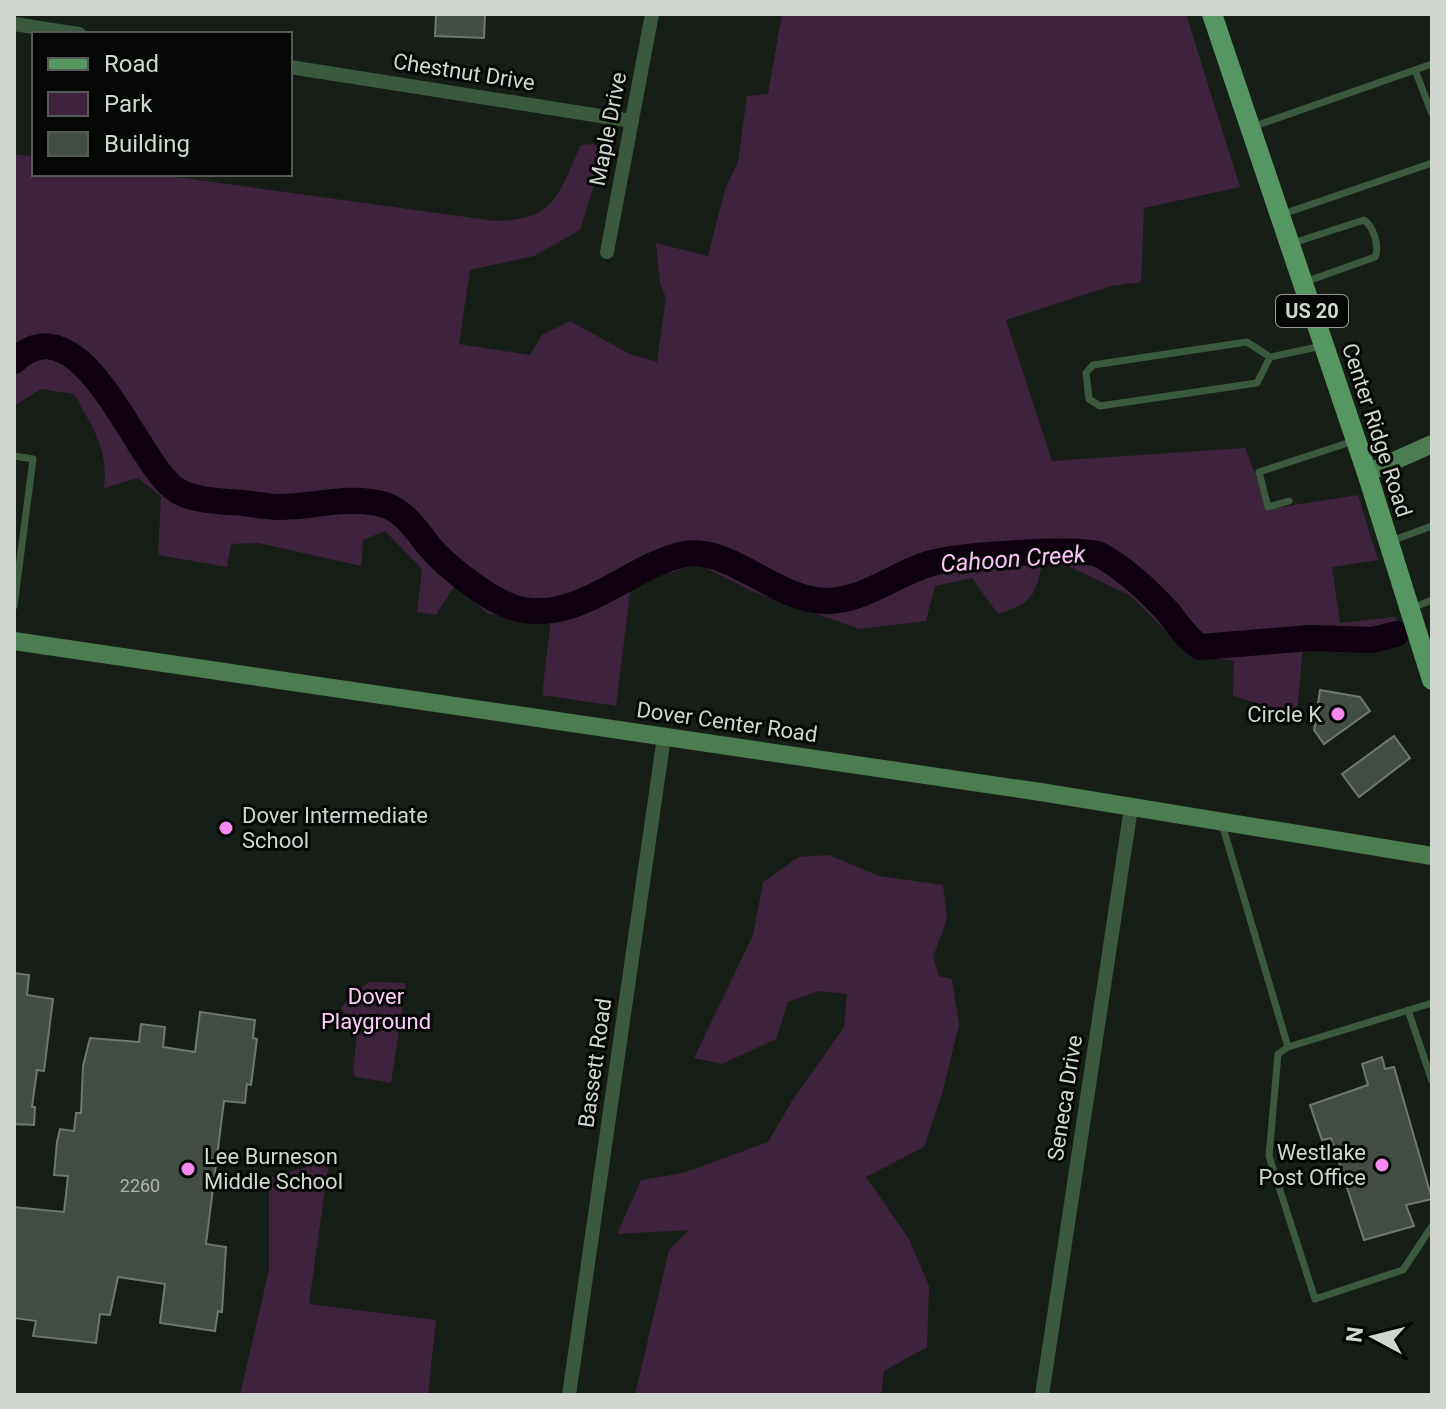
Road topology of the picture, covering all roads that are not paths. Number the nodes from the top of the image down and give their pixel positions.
1 (652, 14) edge
2 (1212, 14) edge
3 (14, 24) edge
4 (66, 32) edge
5 (1432, 64) edge
6 (292, 67) edge
7 (1415, 70) junction
8 (1432, 114) edge
9 (632, 121) junction
10 (1250, 127) junction
11 (1432, 163) edge
12 (1280, 215) junction
13 (1290, 244) junction
14 (607, 252) dead end
15 (1302, 282) junction
16 (1324, 345) junction
17 (1270, 357) junction
18 (1356, 441) junction
19 (1432, 444) edge
20 (14, 456) edge
21 (1367, 473) junction
22 (1289, 501) dead end
23 (1432, 526) edge
24 (1389, 542) junction
25 (1432, 600) edge
26 (14, 606) edge
27 (1409, 609) junction
28 (14, 641) edge
29 (1426, 641) edge
30 (1432, 680) edge
31 (664, 737) junction
32 (1131, 808) junction
33 (1222, 822) junction
34 (1432, 856) edge
35 (1432, 1003) edge
36 (1408, 1010) junction
37 (1288, 1047) junction
38 (1432, 1081) edge
39 (1432, 1226) edge
40 (569, 1395) edge
41 (1042, 1395) edge

1 - 9 street, Maple Drive
2 - 10 main road, Center Ridge Road / US 20
3 - 4 street
5 - 7 lane
6 - 9 street, Chestnut Drive
7 - 8 lane
7 - 10 lane
9 - 14 street, Maple Drive
10 - 12 main road, Center Ridge Road / US 20
11 - 12 lane
12 - 13 main road, Center Ridge Road / US 20
13 - 15 main road, Center Ridge Road / US 20
13 - 15 lane
15 - 16 main road, Center Ridge Road / US 20
16 - 17 lane
16 - 18 main road, Center Ridge Road / US 20
17 - 17 lane
18 - 21 main road, Center Ridge Road / US 20
18 - 22 lane
19 - 21 street
20 - 26 lane
21 - 24 main road, Center Ridge Road / US 20
23 - 24 lane
24 - 27 main road, Center Ridge Road / US 20
25 - 27 lane
27 - 29 main road, Center Ridge Road / US 20
28 - 31 street, Dover Center Road
29 - 30 main road, Center Ridge Road / US 20
31 - 32 street, Dover Center Road
31 - 40 street, Bassett Road
32 - 33 street, Dover Center Road
32 - 41 street, Seneca Drive
33 - 34 street, Dover Center Road
33 - 37 lane
35 - 36 lane
36 - 37 lane
36 - 38 lane
37 - 39 lane

